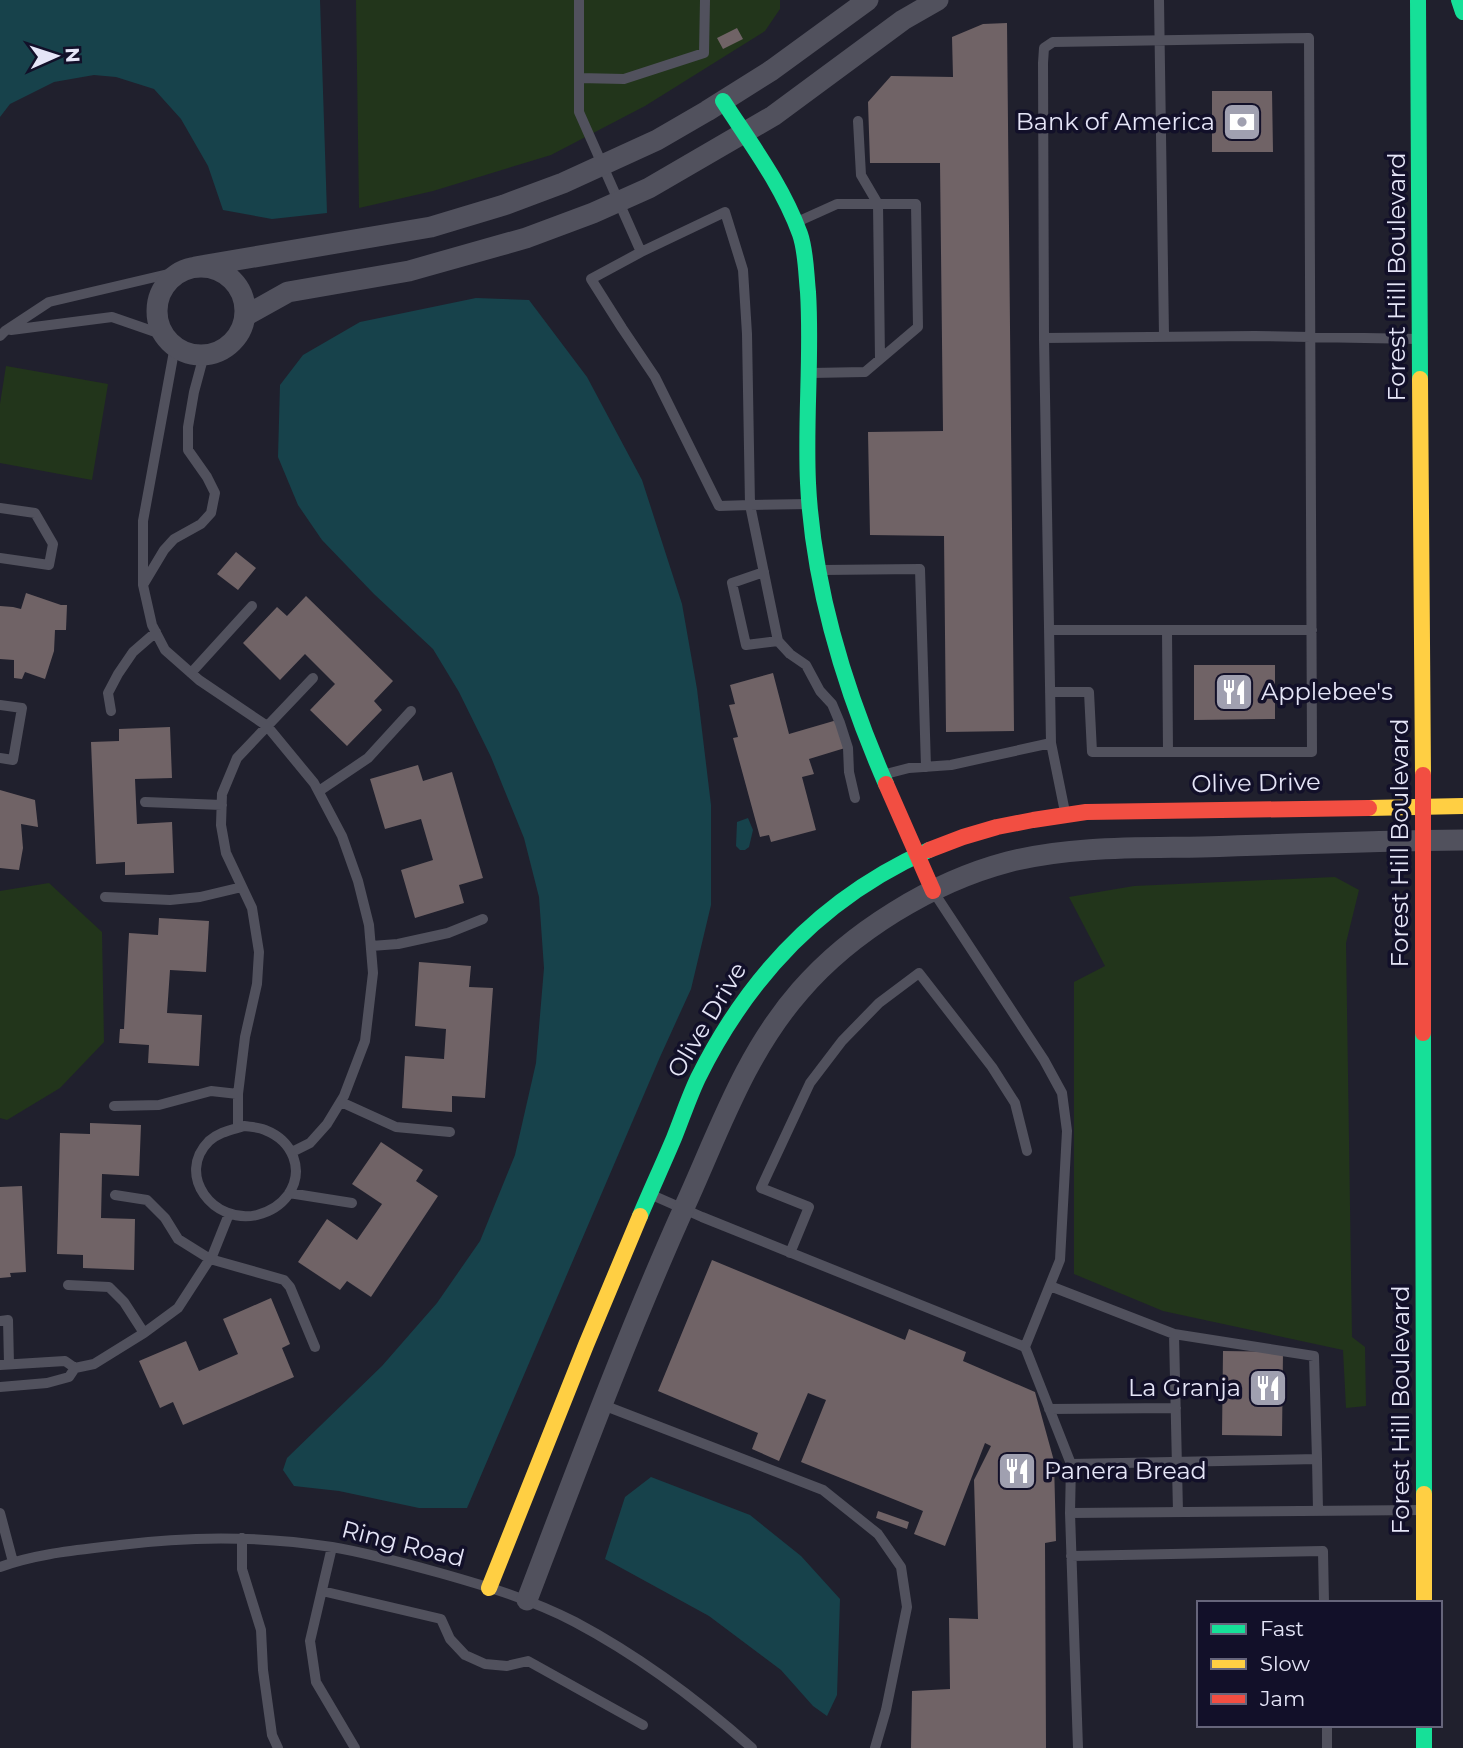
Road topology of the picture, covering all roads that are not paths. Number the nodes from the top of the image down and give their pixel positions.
1 (579, 0) edge
2 (705, 0) edge
3 (868, 0) edge
4 (938, 0) edge
5 (1159, 0) edge
6 (1418, 0) edge
7 (1459, 0) edge
8 (1463, 12) edge
9 (888, 31) junction
10 (1160, 40) junction
11 (579, 78) junction
12 (723, 101) junction
13 (858, 121) dead end
14 (745, 133) junction
15 (603, 165) junction
16 (619, 201) junction
17 (878, 204) junction
18 (795, 223) junction
19 (641, 252) junction
20 (188, 269) junction
21 (245, 316) junction
22 (2, 333) edge
23 (1164, 336) junction
24 (1310, 337) junction
25 (1044, 338) junction
26 (1420, 339) junction
27 (170, 340) junction
28 (205, 355) junction
29 (880, 359) junction
30 (808, 373) junction
31 (810, 504) junction
32 (750, 505) junction
33 (0, 508) edge
34 (0, 558) edge
35 (820, 570) junction
36 (764, 572) junction
37 (143, 585) junction
38 (252, 606) dead end
39 (1049, 629) junction
40 (1167, 630) junction
41 (1312, 630) junction
42 (156, 632) junction
43 (778, 641) junction
44 (191, 673) junction
45 (313, 678) dead end
46 (1050, 692) junction
47 (0, 705) edge
48 (411, 710) dead end
49 (111, 711) dead end
50 (267, 726) junction
51 (1051, 743) junction
52 (1168, 752) junction
53 (0, 758) edge
54 (926, 766) junction
55 (883, 775) junction
56 (319, 791) junction
57 (855, 798) dead end
58 (145, 802) dead end
59 (222, 805) junction
60 (1463, 806) edge
61 (1423, 807) junction
62 (1065, 814) junction
63 (1423, 840) junction
64 (1463, 840) edge
65 (918, 856) junction
66 (242, 887) junction
67 (933, 891) junction
68 (105, 897) dead end
69 (483, 919) dead end
70 (371, 946) junction
71 (238, 1094) junction
72 (341, 1102) junction
73 (114, 1106) dead end
74 (238, 1128) junction
75 (450, 1132) dead end
76 (1027, 1151) dead end
77 (292, 1152) junction
78 (289, 1193) junction
79 (650, 1194) junction
80 (115, 1195) dead end
81 (352, 1203) dead end
82 (684, 1209) junction
83 (229, 1214) junction
84 (790, 1252) junction
85 (210, 1259) junction
86 (68, 1285) dead end
87 (1050, 1286) junction
88 (0, 1321) edge
89 (144, 1333) junction
90 (1174, 1334) junction
91 (316, 1347) dead end
92 (1025, 1347) junction
93 (5, 1365) edge
94 (75, 1368) junction
95 (0, 1387) edge
96 (603, 1405) junction
97 (1176, 1408) junction
98 (1049, 1409) junction
99 (1317, 1459) junction
100 (1178, 1462) junction
101 (1071, 1464) junction
102 (1424, 1510) junction
103 (1318, 1511) junction
104 (1178, 1512) junction
105 (0, 1513) edge
106 (1070, 1513) junction
107 (242, 1538) junction
108 (332, 1547) junction
109 (1072, 1556) junction
110 (13, 1562) junction
111 (0, 1567) edge
112 (489, 1588) junction
113 (322, 1591) junction
114 (527, 1601) junction
115 (1324, 1601) edge
116 (1424, 1601) edge
117 (643, 1725) dead end
118 (1327, 1727) edge
119 (1424, 1727) edge
120 (278, 1748) edge
121 (355, 1748) edge
122 (752, 1748) edge
123 (876, 1748) edge
124 (1078, 1748) edge
125 (1327, 1748) edge
126 (1424, 1748) edge

1 - 11 lane
2 - 11 lane
3 - 9 street
3 - 12 street
4 - 9 street
5 - 10 lane
6 - 26 street, Forest Hill Boulevard
7 - 8 street
9 - 14 street
10 - 23 lane
10 - 24 lane
10 - 25 lane
11 - 15 lane
12 - 14 street
12 - 15 street
13 - 17 lane
14 - 16 street
14 - 18 street
15 - 16 lane
15 - 20 street
16 - 19 lane
16 - 21 street
17 - 18 lane
17 - 29 lane
17 - 29 lane
18 - 30 street
19 - 32 lane
19 - 32 lane
20 - 21 street
20 - 22 lane
20 - 27 street
21 - 28 street
22 - 27 lane
23 - 24 lane
23 - 25 lane
24 - 26 lane
24 - 41 lane
25 - 39 lane
26 - 61 street, Forest Hill Boulevard
27 - 28 street
27 - 37 lane
28 - 37 lane
29 - 30 lane
30 - 31 street
31 - 32 lane
31 - 35 street
32 - 36 lane
33 - 34 lane
35 - 54 lane
35 - 55 street
36 - 43 lane
36 - 43 lane
37 - 42 lane
38 - 44 lane
39 - 40 lane
39 - 46 lane
40 - 41 lane
40 - 52 lane
41 - 52 lane
42 - 44 lane
42 - 49 lane
43 - 57 lane
44 - 50 lane
45 - 50 lane
46 - 51 lane
46 - 52 lane
47 - 53 lane
48 - 56 lane
50 - 56 lane
50 - 59 lane
51 - 54 lane
51 - 62 lane
54 - 55 lane
55 - 65 street
56 - 70 lane
58 - 59 lane
59 - 66 lane
60 - 61 street, Olive Drive
61 - 62 street, Olive Drive
61 - 63 street, Forest Hill Boulevard
62 - 65 street, Olive Drive
63 - 64 street
63 - 67 street
63 - 102 street, Forest Hill Boulevard
65 - 67 street
65 - 79 street, Olive Drive
66 - 68 lane
66 - 71 lane
67 - 82 street
67 - 87 lane
69 - 70 lane
70 - 72 lane
71 - 73 lane
71 - 74 lane
72 - 75 lane
72 - 77 lane
74 - 77 lane
74 - 83 lane
76 - 84 lane
77 - 78 lane
78 - 81 lane
78 - 83 lane
79 - 82 lane
79 - 112 street, Olive Drive
80 - 85 lane
82 - 84 lane
82 - 96 street
83 - 85 lane
84 - 92 lane
85 - 89 lane
85 - 91 lane
86 - 89 lane
87 - 90 lane
87 - 92 lane
88 - 93 lane
89 - 94 lane
90 - 97 lane
90 - 99 lane
92 - 98 lane
93 - 94 lane
94 - 95 lane
96 - 114 street
96 - 123 lane
97 - 98 lane
97 - 100 lane
98 - 101 lane
99 - 100 lane
99 - 103 lane
100 - 101 lane
100 - 104 lane
101 - 106 lane
102 - 103 lane
102 - 116 street, Forest Hill Boulevard
103 - 104 lane
104 - 106 lane
105 - 110 lane
106 - 109 lane
107 - 108 lane, Ring Road
107 - 110 lane, Ring Road
107 - 120 lane
108 - 112 lane, Ring Road
108 - 113 lane
109 - 115 lane
109 - 124 lane
110 - 111 lane, Ring Road
112 - 114 lane, Ring Road
113 - 117 lane
113 - 121 lane
114 - 122 lane, Ring Road
118 - 125 lane
119 - 126 street

